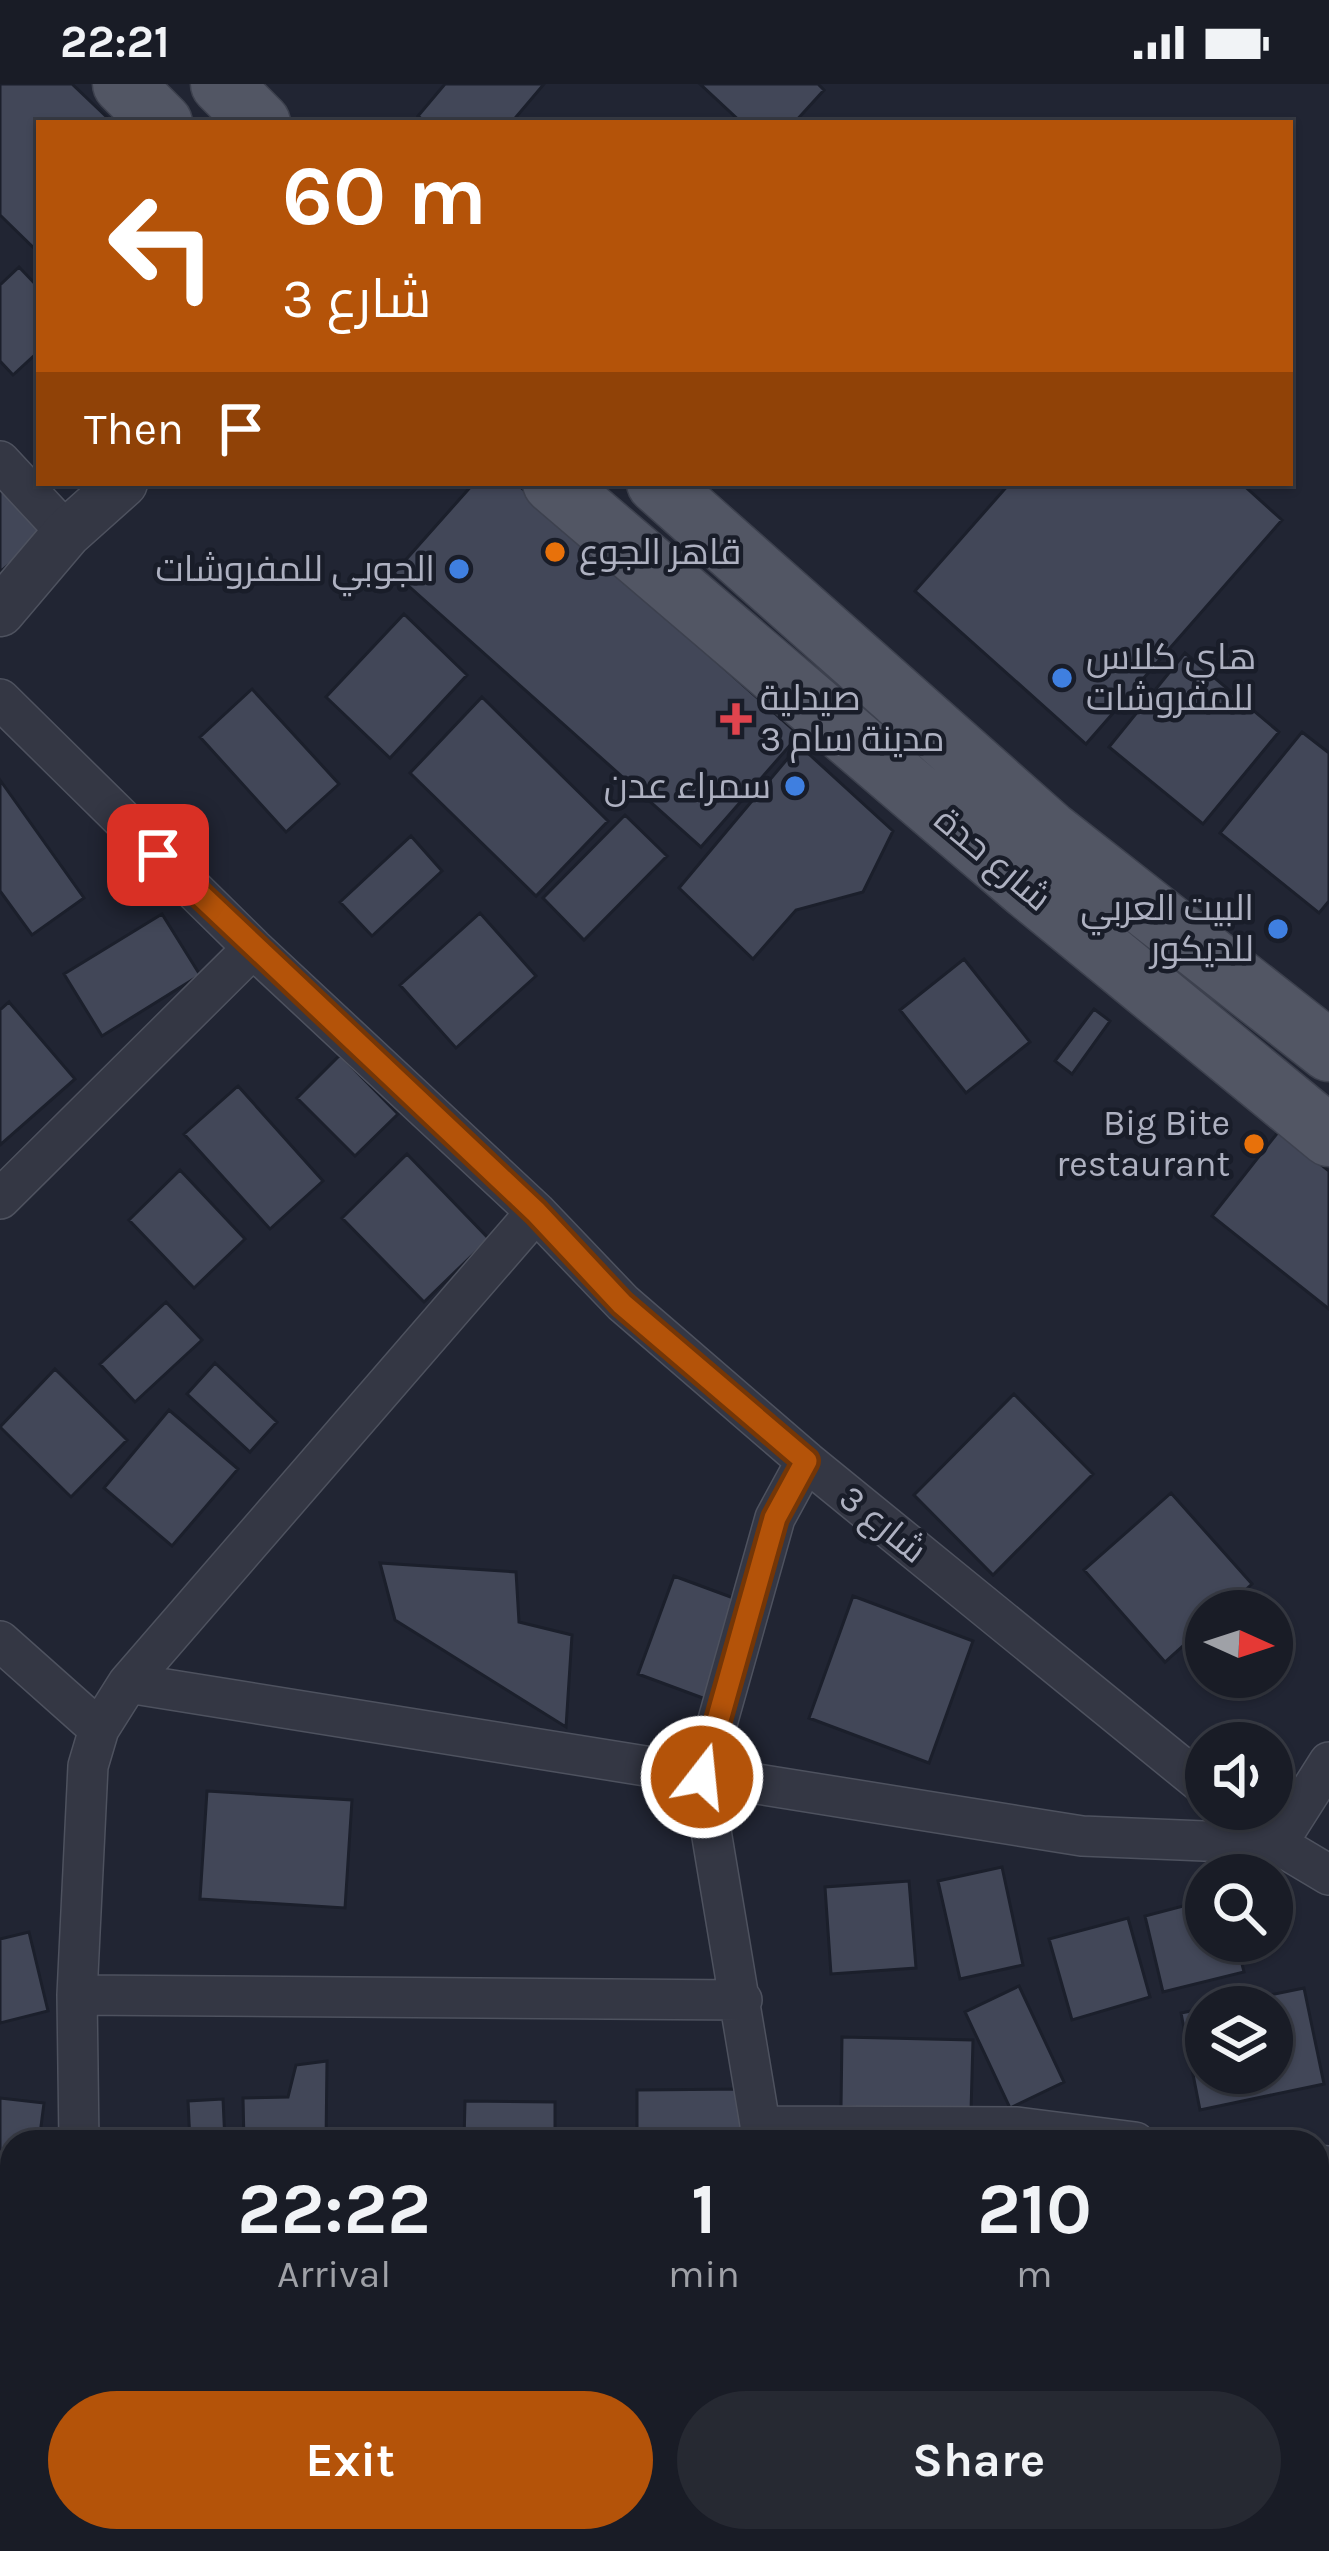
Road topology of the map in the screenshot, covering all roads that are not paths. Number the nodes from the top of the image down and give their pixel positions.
1 (123, 84) edge
2 (220, 84) edge
3 (159, 120) edge
4 (257, 120) edge
5 (0, 460) edge
6 (120, 486) edge
7 (557, 486) edge
8 (660, 486) edge
9 (67, 533) junction
10 (0, 612) edge
11 (0, 699) edge
12 (254, 948) junction
13 (1329, 1052) edge
14 (1329, 1136) edge
15 (0, 1199) edge
16 (536, 1212) junction
17 (806, 1461) junction
18 (0, 1641) edge
19 (128, 1683) junction
20 (99, 1729) junction
21 (1329, 1762) edge
22 (1185, 1769) edge
23 (702, 1777) junction
24 (1259, 1830) edge
25 (1276, 1844) junction
26 (1329, 1875) edge
27 (77, 1995) junction
28 (742, 2000) junction
29 (79, 2130) edge
30 (760, 2130) edge
31 (907, 2130) edge
32 (1040, 2130) edge

1 - 3 main road
2 - 4 main road
5 - 9 street
6 - 9 street
7 - 14 main road, شارع حدة
8 - 13 main road, شارع حدة
9 - 10 street
11 - 12 street, شارع 3
12 - 15 street
12 - 16 street, شارع 3
16 - 17 street, شارع 3
16 - 19 street
17 - 22 street, شارع 3
17 - 23 street
18 - 20 street
19 - 20 street
19 - 23 street
20 - 27 street
21 - 25 street
23 - 25 street
23 - 28 street
24 - 25 street
25 - 26 street
27 - 28 street
27 - 29 street
28 - 30 street
31 - 32 street

